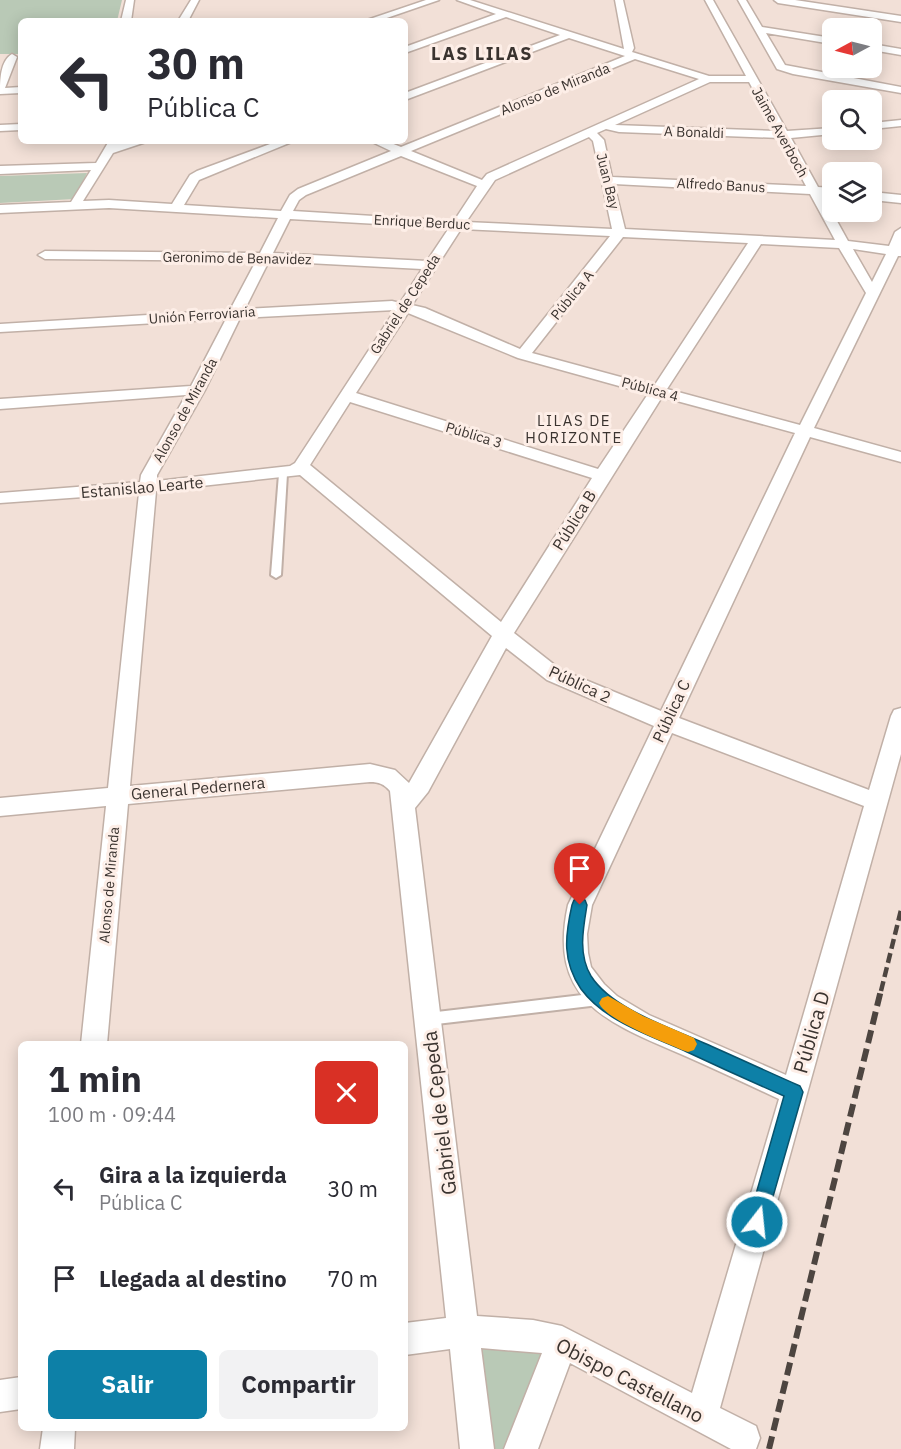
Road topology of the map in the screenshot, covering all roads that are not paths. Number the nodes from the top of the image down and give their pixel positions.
1 (130, 0) edge
2 (195, 0) edge
3 (435, 0) edge
4 (461, 0) edge
5 (619, 0) edge
6 (709, 0) edge
7 (742, 0) edge
8 (778, 0) edge
9 (506, 14) junction
10 (127, 18) edge
11 (185, 18) edge
12 (378, 18) edge
13 (901, 19) edge
14 (759, 29) junction
15 (570, 34) junction
16 (822, 39) edge
17 (408, 49) edge
18 (882, 49) edge
19 (901, 52) edge
20 (631, 54) junction
21 (0, 57) edge
22 (17, 57) edge
23 (708, 79) junction
24 (751, 79) junction
25 (0, 90) edge
26 (18, 90) edge
27 (901, 90) edge
28 (408, 96) edge
29 (901, 123) edge
30 (882, 125) edge
31 (605, 126) junction
32 (18, 127) edge
33 (0, 128) edge
34 (590, 132) junction
35 (822, 132) edge
36 (782, 135) junction
37 (280, 144) edge
38 (383, 144) edge
39 (113, 145) edge
40 (401, 152) junction
41 (100, 166) junction
42 (0, 171) edge
43 (609, 180) junction
44 (484, 184) junction
45 (811, 189) junction
46 (822, 191) edge
47 (882, 196) edge
48 (901, 199) edge
49 (75, 205) junction
50 (176, 208) junction
51 (0, 209) edge
52 (286, 214) junction
53 (456, 225) junction
54 (619, 233) junction
55 (757, 240) junction
56 (844, 244) junction
57 (899, 245) edge
58 (45, 255) dead end
59 (266, 256) junction
60 (429, 265) junction
61 (873, 293) junction
62 (404, 307) junction
63 (237, 313) junction
64 (0, 328) edge
65 (523, 355) junction
66 (197, 390) junction
67 (656, 390) junction
68 (345, 395) junction
69 (0, 404) edge
70 (804, 432) junction
71 (901, 457) edge
72 (292, 470) junction
73 (602, 476) junction
74 (148, 487) junction
75 (0, 498) edge
76 (276, 575) dead end
77 (504, 633) junction
78 (901, 716) edge
79 (666, 722) junction
80 (394, 779) joint
81 (117, 796) junction
82 (877, 801) junction
83 (403, 806) junction
84 (0, 807) edge
85 (600, 999) junction
86 (428, 1019) junction
87 (94, 1041) edge
88 (794, 1092) junction
89 (464, 1331) junction
90 (408, 1339) edge
91 (562, 1342) junction
92 (18, 1393) edge
93 (0, 1396) edge
94 (702, 1416) junction
95 (59, 1431) edge
96 (744, 1438) dead end
97 (57, 1449) edge
98 (477, 1449) edge
99 (521, 1449) edge

1 - 10 street
2 - 11 street
3 - 12 street
4 - 9 street
5 - 20 street, Alonso de Miranda
6 - 24 street, Jaime Averboch
7 - 14 street
8 - 13 street
9 - 15 street
9 - 17 street
14 - 16 street
14 - 27 street
15 - 20 street
15 - 28 street
18 - 19 street
20 - 23 street
20 - 40 street, Alonso de Miranda
21 - 22 street
22 - 25 street
23 - 24 street
23 - 31 street, Gabriel de Cepeda
24 - 36 street, Jaime Averboch
25 - 26 street
29 - 30 street
31 - 34 street, Gabriel de Cepeda
31 - 36 street, A Bonaldi
32 - 33 street
34 - 43 street, Juan Bay
34 - 44 street, Gabriel de Cepeda
35 - 36 street, A Bonaldi
36 - 45 street, Jaime Averboch
37 - 50 street
38 - 40 street
39 - 41 street
40 - 44 street
40 - 52 street, Alonso de Miranda
41 - 42 street
41 - 49 street
43 - 45 street, Alfredo Banus
43 - 54 street, Juan Bay
44 - 53 street, Gabriel de Cepeda
45 - 46 street, Alfredo Banus
45 - 56 street, Jaime Averboch
47 - 48 street
49 - 50 street, Enrique Berduc
49 - 51 street, Enrique Berduc
50 - 52 street, Enrique Berduc
52 - 53 street, Enrique Berduc
52 - 59 street, Alonso de Miranda
53 - 54 street, Enrique Berduc
53 - 60 street, Gabriel de Cepeda
54 - 55 street, Enrique Berduc
54 - 65 street, Pública A
55 - 56 street, Enrique Berduc
55 - 67 street, Pública B
56 - 57 street, Enrique Berduc
56 - 61 street, Jaime Averboch
57 - 61 street, Pública C
58 - 59 street, Geronimo de Benavidez
59 - 60 street, Geronimo de Benavidez
59 - 63 street, Alonso de Miranda
60 - 62 street, Gabriel de Cepeda
61 - 70 street, Pública C
62 - 63 street, Unión Ferroviaria
62 - 65 street, Pública 4
62 - 68 street, Gabriel de Cepeda
63 - 64 street, Unión Ferroviaria
63 - 66 street, Alonso de Miranda
65 - 67 street, Pública 4
66 - 69 street
66 - 74 street, Alonso de Miranda
67 - 70 street, Pública 4
67 - 73 street, Pública B
68 - 72 street, Gabriel de Cepeda
68 - 73 street, Pública 3
70 - 71 street, Pública 4
70 - 79 street, Pública C
72 - 74 street, Estanislao Learte
72 - 76 lane
72 - 77 street, Pública 2
73 - 77 street, Pública B
74 - 75 street, Estanislao Learte
74 - 81 street, Alonso de Miranda
77 - 79 street, Pública 2
77 - 83 street, Pública B
78 - 82 street, Pública D
79 - 82 street, Pública 2
79 - 85 street, Pública C
80 - 81 street, General Pedernera
80 - 83 street, Gabriel de Cepeda
81 - 84 street, General Pedernera
81 - 87 street, Alonso de Miranda
82 - 88 street, Pública D
83 - 86 street, Gabriel de Cepeda
85 - 86 lane
85 - 88 street, Pública C
86 - 89 street, Gabriel de Cepeda
88 - 94 street, Pública D
89 - 90 street, Obispo Castellano
89 - 91 street, Obispo Castellano
89 - 98 street, Gabriel de Cepeda
91 - 94 street, Obispo Castellano
91 - 99 street
92 - 93 street
94 - 96 street, Obispo Castellano
95 - 97 street

